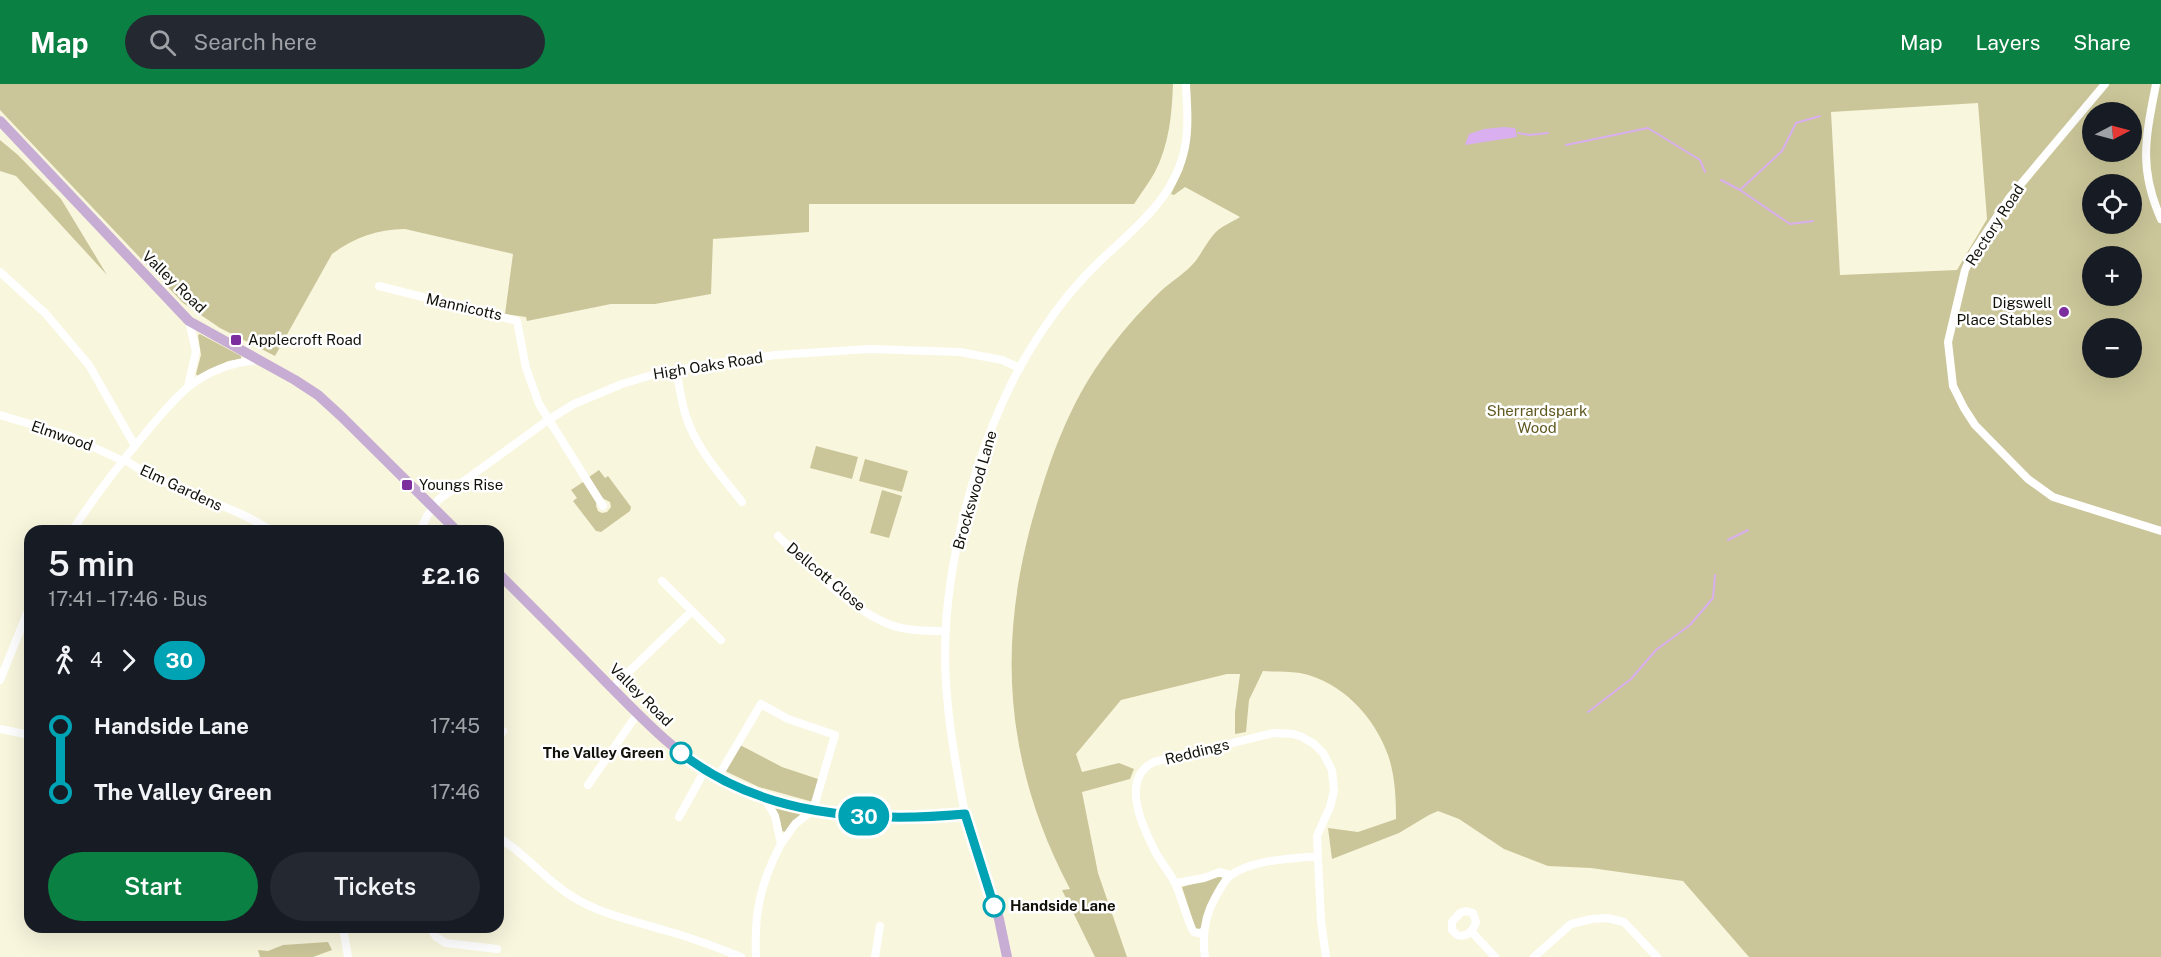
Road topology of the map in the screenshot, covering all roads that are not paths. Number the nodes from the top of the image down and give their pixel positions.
1 (1186, 84) edge
2 (2105, 84) edge
3 (2156, 84) edge
4 (0, 121) edge
5 (2161, 219) edge
6 (0, 272) edge
7 (379, 286) dead end
8 (189, 321) junction
9 (259, 360) junction
10 (1020, 368) junction
11 (676, 369) junction
12 (188, 387) junction
13 (0, 415) edge
14 (548, 420) junction
15 (135, 446) junction
16 (124, 460) junction
17 (742, 502) dead end
18 (603, 506) dead end
19 (433, 507) junction
20 (76, 525) edge
21 (261, 525) edge
22 (423, 525) edge
23 (450, 525) edge
24 (2159, 530) edge
25 (778, 536) dead end
26 (504, 579) edge
27 (662, 581) dead end
28 (692, 611) junction
29 (24, 621) edge
30 (946, 631) junction
31 (721, 640) dead end
32 (0, 680) edge
33 (612, 688) junction
34 (638, 713) junction
35 (0, 729) edge
36 (24, 734) edge
37 (705, 770) junction
38 (718, 777) junction
39 (588, 785) dead end
40 (764, 797) junction
41 (813, 810) junction
42 (965, 814) junction
43 (679, 817) dead end
44 (504, 841) edge
45 (781, 844) junction
46 (1318, 856) junction
47 (1230, 875) junction
48 (1176, 883) junction
49 (880, 926) dead end
50 (1471, 932) dead end
51 (344, 933) edge
52 (434, 933) edge
53 (1203, 934) junction
54 (497, 949) dead end
55 (348, 957) edge
56 (741, 957) edge
57 (756, 957) edge
58 (875, 957) edge
59 (1007, 957) edge
60 (1205, 957) edge
61 (1326, 957) edge
62 (1495, 957) edge
63 (1534, 957) edge
64 (1657, 957) edge

1 - 10 street, Brockswood Lane
2 - 24 street, Rectory Road
3 - 5 street
4 - 8 main road, Valley Road
6 - 15 street
7 - 14 street, Mannicotts
8 - 9 main road, Valley Road
8 - 12 street
9 - 12 street
9 - 19 main road, Valley Road
10 - 11 street, High Oaks Road
10 - 30 street, Brockswood Lane
11 - 14 street, High Oaks Road
11 - 17 street
12 - 15 street
13 - 16 street, Elmwood
14 - 18 street
14 - 19 street, High Oaks Road
15 - 16 street
16 - 20 street
16 - 21 street, Elm Gardens
19 - 22 street
19 - 23 main road, Valley Road
25 - 30 street, Dellcott Close
26 - 33 main road, Valley Road
27 - 28 street
28 - 31 street
28 - 33 street
29 - 32 street
30 - 42 street, Brockswood Lane
33 - 34 main road, Valley Road
34 - 37 main road, Valley Road
34 - 39 street
35 - 36 street
37 - 38 main road, Valley Road
37 - 43 street
38 - 40 main road, Valley Road
38 - 41 street
40 - 41 main road, Valley Road
40 - 45 street
41 - 42 main road, Valley Road
41 - 45 street
42 - 59 main road
44 - 56 street
45 - 57 street
46 - 47 street
46 - 48 street, Reddings
46 - 61 street, Reddings
47 - 48 street
47 - 53 street
48 - 53 street, Reddings
49 - 58 street
50 - 62 street
51 - 55 street
52 - 54 street
53 - 60 street
63 - 64 street

